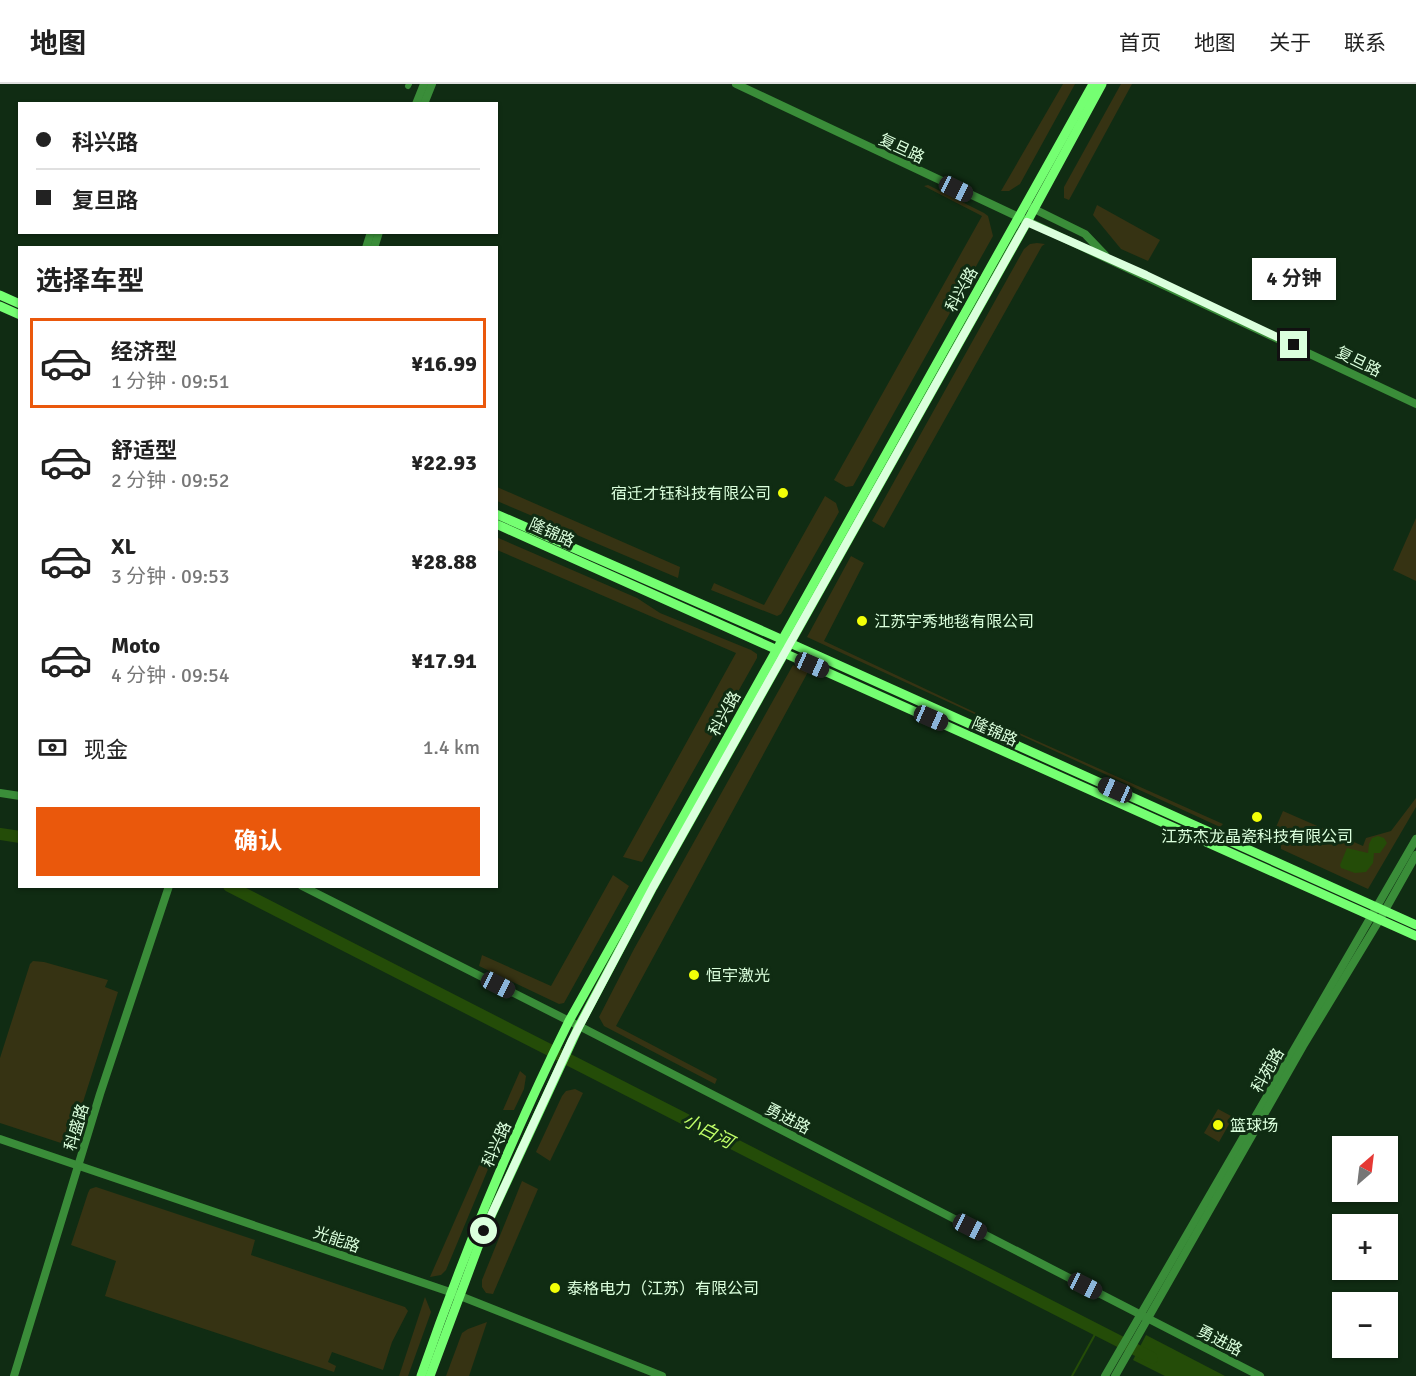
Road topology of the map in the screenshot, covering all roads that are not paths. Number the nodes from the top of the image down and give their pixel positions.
1 (424, 84) edge
2 (432, 84) edge
3 (736, 84) edge
4 (1093, 84) edge
5 (1102, 84) edge
6 (417, 102) edge
7 (425, 102) edge
8 (1030, 207) junction
9 (1023, 220) junction
10 (1108, 258) junction
11 (0, 296) edge
12 (18, 303) edge
13 (0, 306) edge
14 (18, 314) edge
15 (1416, 404) edge
16 (498, 515) edge
17 (498, 525) edge
18 (783, 646) junction
19 (0, 793) edge
20 (18, 796) edge
21 (1416, 839) edge
22 (1416, 855) edge
23 (168, 888) edge
24 (306, 888) edge
25 (1378, 913) junction
26 (1416, 925) edge
27 (1416, 936) edge
28 (569, 1021) junction
29 (579, 1026) junction
30 (0, 1139) edge
31 (79, 1164) junction
32 (454, 1294) junction
33 (1139, 1314) junction
34 (1149, 1319) junction
35 (14, 1376) edge
36 (421, 1376) edge
37 (430, 1376) edge
38 (662, 1376) edge
39 (1105, 1376) edge
40 (1116, 1376) edge
41 (1260, 1376) edge

1 - 6 street
2 - 7 street
3 - 9 street, 复旦路
4 - 8 main road, 科兴路
5 - 8 main road, 科兴路
8 - 9 main road, 科兴路
8 - 10 street
9 - 10 street, 复旦路
9 - 18 main road, 科兴路
10 - 15 street, 复旦路
11 - 12 main road
13 - 14 main road
16 - 18 main road, 隆锦路
17 - 18 main road, 隆锦路
18 - 25 main road, 隆锦路
18 - 28 main road, 科兴路
18 - 29 main road, 科兴路
19 - 20 street
21 - 25 street, 科苑路
22 - 25 street, 科苑路
23 - 31 street, 科盛路
24 - 28 street, 勇进路
25 - 26 main road, 隆锦路
25 - 27 main road, 隆锦路
25 - 33 street, 科苑路
25 - 34 street, 科苑路
28 - 29 street, 勇进路
28 - 32 main road, 科兴路
29 - 32 main road, 科兴路
29 - 33 street, 勇进路
30 - 31 street, 光能路
31 - 32 street, 光能路
31 - 35 street, 科盛路
32 - 36 main road, 科兴路
32 - 37 main road, 科兴路
32 - 38 street, 光能路
33 - 34 street, 勇进路
33 - 39 street, 科苑路
34 - 40 street, 科苑路
34 - 41 street, 勇进路

